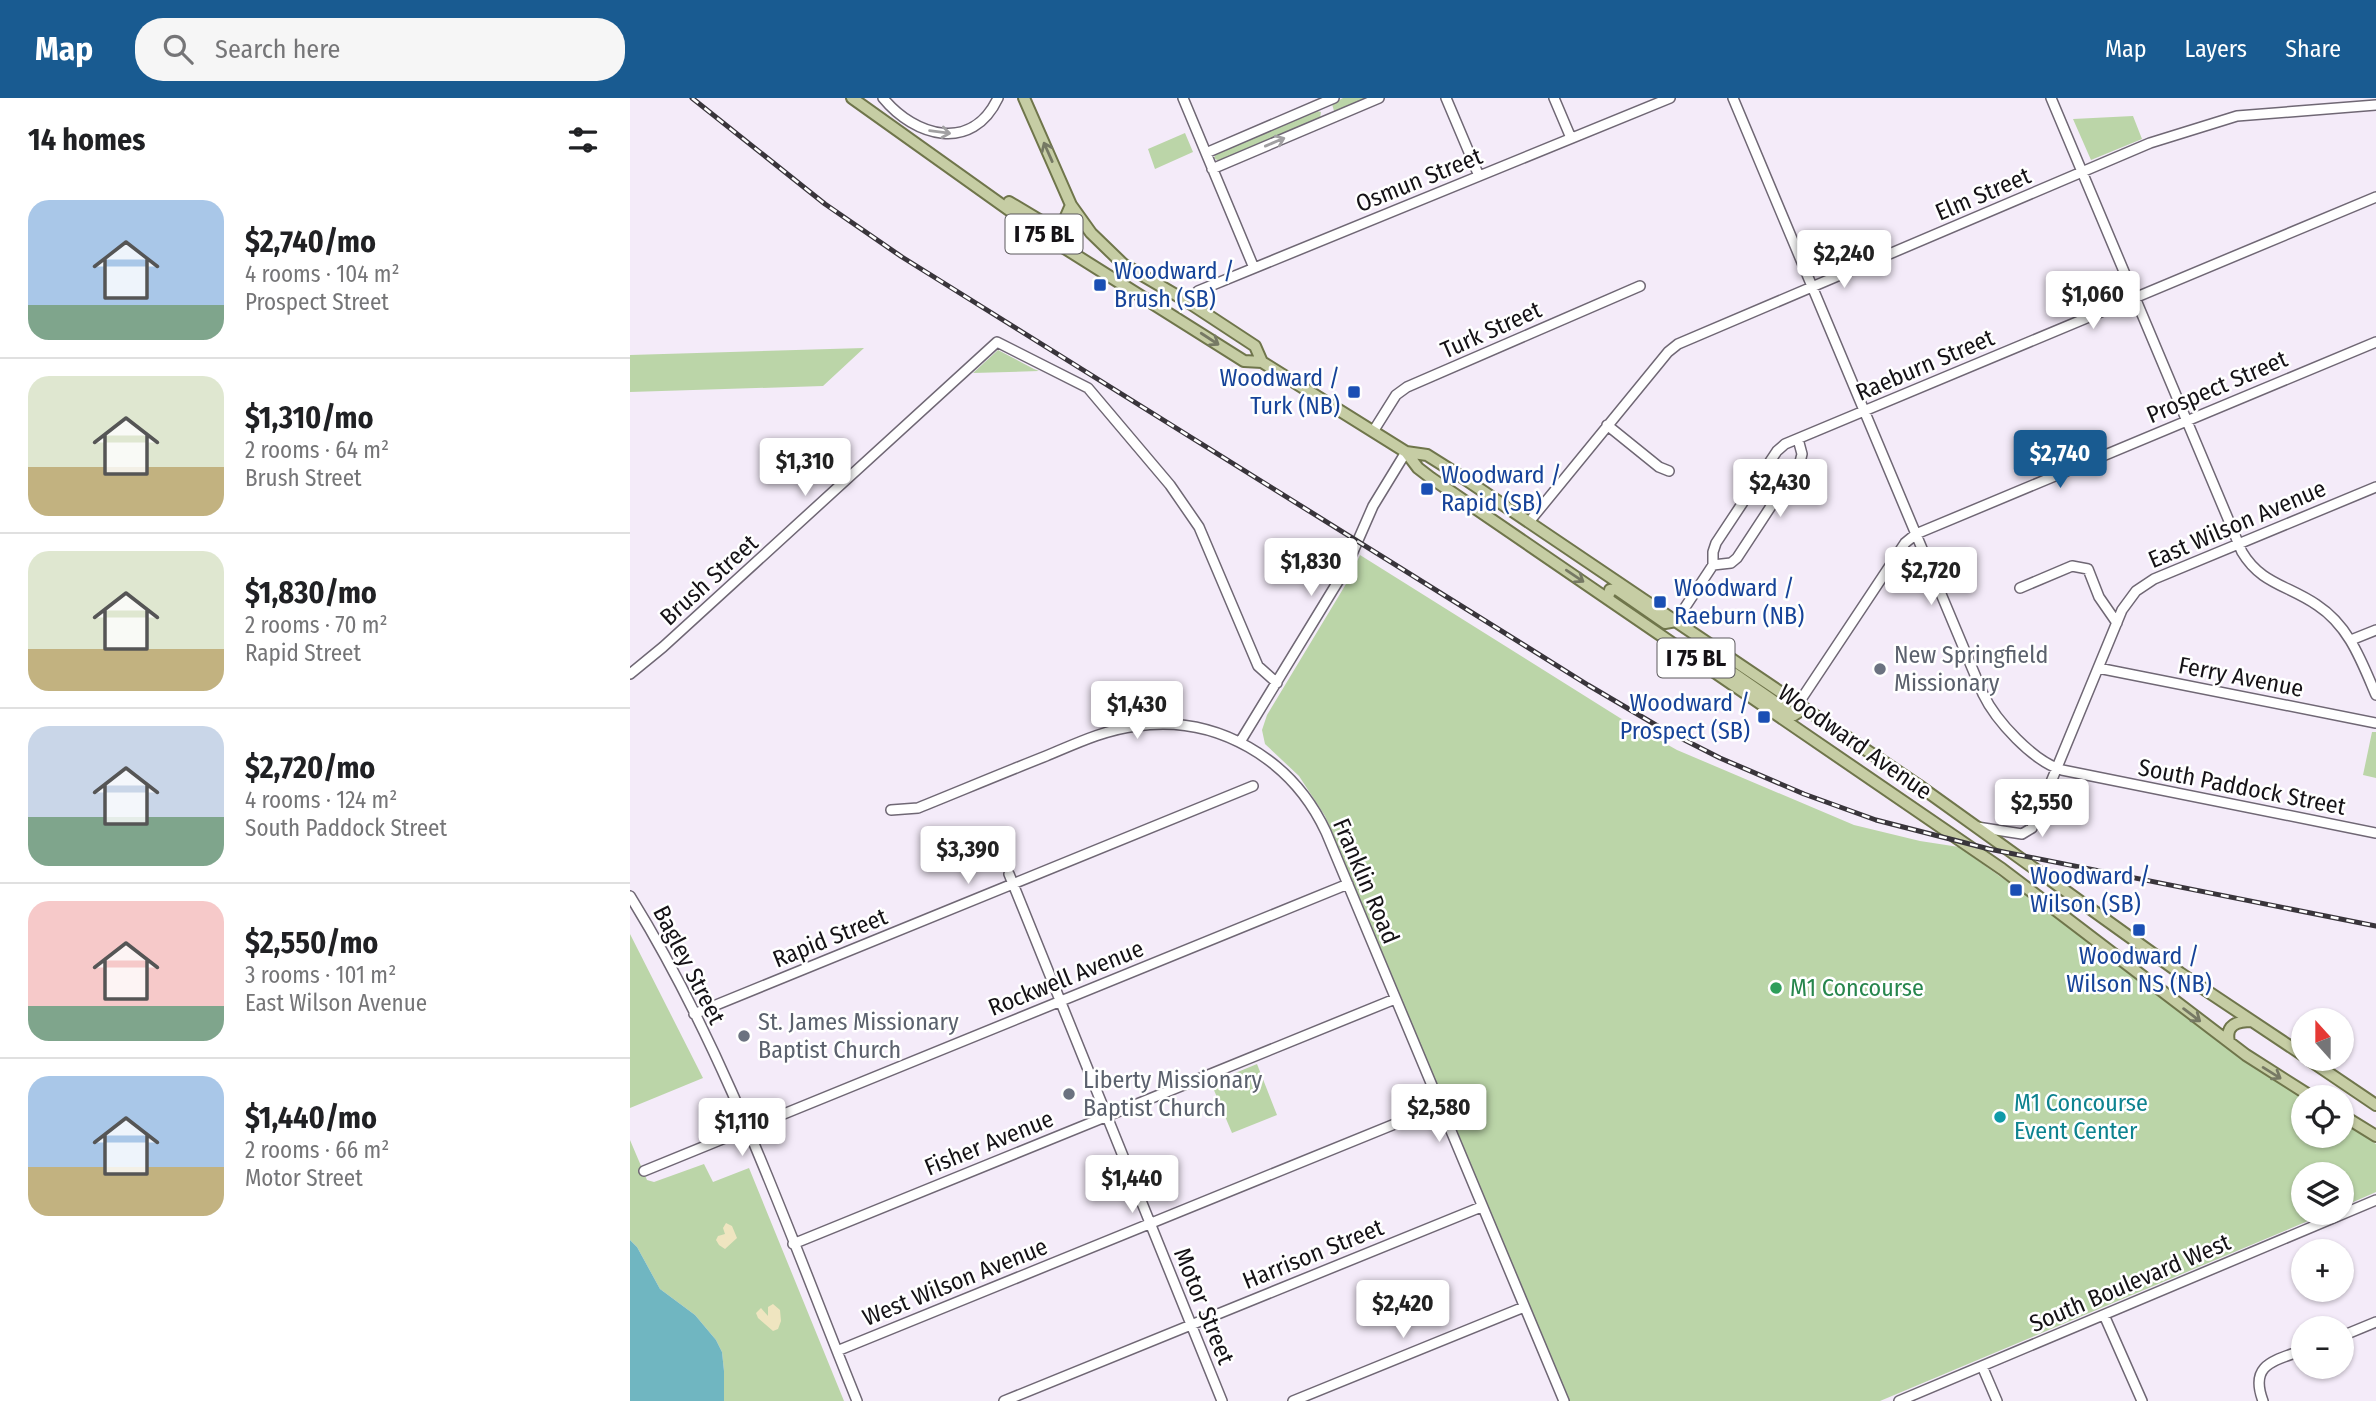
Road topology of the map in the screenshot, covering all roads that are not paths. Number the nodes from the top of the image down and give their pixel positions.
1 (852, 98) edge
2 (883, 98) edge
3 (998, 98) edge
4 (1024, 98) edge
5 (1183, 98) edge
6 (1334, 98) edge
7 (1378, 98) edge
8 (1446, 98) edge
9 (1554, 98) edge
10 (1670, 98) edge
11 (1733, 98) edge
12 (2051, 98) edge
13 (1323, 100) edge
14 (2376, 105) edge
15 (1330, 118) junction
16 (1571, 138) junction
17 (1206, 153) junction
18 (1212, 169) junction
19 (2082, 172) junction
20 (1479, 176) junction
21 (975, 186) junction
22 (2376, 197) edge
23 (1071, 205) junction
24 (1254, 268) junction
25 (1640, 286) dead end
26 (1812, 287) junction
27 (2135, 298) junction
28 (1188, 302) junction
29 (2376, 342) edge
30 (1262, 362) junction
31 (1864, 411) junction
32 (2187, 421) junction
33 (1607, 425) junction
34 (1374, 430) junction
35 (1798, 439) junction
36 (1406, 452) junction
37 (1669, 471) dead end
38 (2376, 487) edge
39 (1529, 522) junction
40 (1916, 534) junction
41 (2238, 544) junction
42 (1713, 565) junction
43 (2020, 589) dead end
44 (1608, 598) junction
45 (1676, 621) junction
46 (2117, 623) junction
47 (2376, 630) edge
48 (2351, 640) junction
49 (1698, 660) junction
50 (2098, 668) junction
51 (630, 674) edge
52 (1277, 682) junction
53 (2376, 695) edge
54 (1798, 704) junction
55 (2376, 723) edge
56 (1240, 742) junction
57 (2056, 769) junction
58 (1253, 786) dead end
59 (891, 810) dead end
60 (1977, 827) junction
61 (2376, 833) edge
62 (1009, 874) dead end
63 (1013, 884) junction
64 (1348, 884) junction
65 (631, 898) edge
66 (1395, 999) junction
67 (1060, 1001) junction
68 (694, 1014) junction
69 (2252, 1021) junction
70 (2229, 1042) junction
71 (2291, 1047) edge
72 (2327, 1071) edge
73 (2292, 1085) edge
74 (2375, 1102) edge
75 (1439, 1106) junction
76 (1106, 1116) junction
77 (2354, 1122) edge
78 (746, 1128) junction
79 (2376, 1136) edge
80 (644, 1171) dead end
81 (2376, 1200) edge
82 (1482, 1207) junction
83 (1150, 1224) junction
84 (793, 1244) junction
85 (1524, 1307) junction
86 (2104, 1315) junction
87 (2376, 1322) edge
88 (1191, 1325) junction
89 (2354, 1331) edge
90 (837, 1352) junction
91 (2291, 1355) edge
92 (1982, 1366) junction
93 (857, 1401) edge
94 (1004, 1401) edge
95 (1222, 1401) edge
96 (1293, 1401) edge
97 (1564, 1401) edge
98 (1899, 1401) edge
99 (1997, 1401) edge
100 (2142, 1401) edge
101 (2263, 1401) edge

1 - 21 main road, Woodward Avenue / I 75 BL
2 -> 3 street
23 -> 4 main road, Woodward Avenue / I 75 BL
5 - 17 street
6 - 13 street
7 - 15 street
8 - 20 street
9 - 16 street
10 - 16 street, Osmun Street
11 - 26 street, South Paddock Street
12 - 19 street
13 - 15 street
13 - 17 street
14 - 19 street, Elm Street
18 -> 15 street
16 - 20 street, Osmun Street
17 - 18 street
18 - 24 street
19 - 26 street, Elm Street
19 - 27 street
20 - 24 street, Osmun Street
21 - 23 main road
21 -> 30 main road, Woodward Avenue / I 75 BL
22 - 27 street, Raeburn Street
23 - 28 main road, Woodward Avenue / I 75 BL
24 - 28 street, Osmun Street
25 - 34 street, Turk Street
26 - 31 street, South Paddock Street
26 - 33 street, Elm Street
27 - 31 street, Raeburn Street
27 - 32 street
28 - 30 main road, Woodward Avenue / I 75 BL
29 - 32 street, Prospect Street
30 - 34 main road, Woodward Avenue / I 75 BL
31 - 35 street, Raeburn Street
31 - 40 street, South Paddock Street
32 - 40 street, Prospect Street
32 - 41 street
33 - 37 street
33 - 39 street, Elm Street
34 - 36 main road, Woodward Avenue / I 75 BL
35 - 42 street, Raeburn Street
35 - 42 street, Raeburn Street
36 - 39 main road, Woodward Avenue / I 75 BL
36 -> 44 main road, Woodward Avenue / I 75 BL
36 - 52 street
38 - 41 street, East Wilson Avenue
39 - 45 main road, Woodward Avenue / I 75 BL
40 - 54 street, Prospect Street
40 - 57 street, South Paddock Street
41 - 46 street, East Wilson Avenue
41 - 48 street
42 - 45 street, Raeburn Street
43 - 46 street
44 - 45 main road
44 - 49 main road, Woodward Avenue / I 75 BL
45 - 54 main road, Woodward Avenue / I 75 BL
46 - 50 street, East Wilson Avenue
47 - 48 street
48 - 53 street
49 - 54 main road
49 -> 70 main road, Woodward Avenue / I 75 BL
50 - 55 street, Ferry Avenue
50 - 57 street, East Wilson Avenue
51 - 52 street, Brush Street
52 - 56 street
54 - 60 main road, Woodward Avenue / I 75 BL
56 - 59 street, Franklin Road
56 - 64 street, Franklin Road
57 - 60 street, East Wilson Avenue
57 - 61 street, South Paddock Street
58 - 63 street, Rapid Street
60 - 69 main road, Woodward Avenue / I 75 BL
62 - 63 street, Motor Street
63 - 67 street, Motor Street
63 - 68 street, Rapid Street
64 - 66 street, Franklin Road
64 - 67 street, Rockwell Avenue
65 - 68 street, Bagley Street
66 - 75 street, Franklin Road
66 - 76 street, Fisher Avenue
67 - 76 street, Motor Street
67 - 78 street, Rockwell Avenue
68 - 78 street, Bagley Street
69 - 70 main road
69 - 71 main road, Woodward Avenue / I 75 BL
70 -> 73 main road, Woodward Avenue / I 75 BL
72 - 74 main road
75 - 82 street, Franklin Road
75 - 83 street, West Wilson Avenue
76 - 83 street, Motor Street
76 - 84 street, Fisher Avenue
77 - 79 main road
78 - 80 street, Rockwell Avenue
78 - 84 street, Bagley Street
81 - 86 street, South Boulevard West
82 - 85 street, Franklin Road
82 - 88 street, Harrison Street
83 - 88 street, Motor Street
83 - 90 street, West Wilson Avenue
84 - 90 street, Bagley Street
85 - 96 street
85 - 97 street, Franklin Road
86 - 92 street, South Boulevard West
86 - 100 street
87 - 89 street
88 - 94 street, Harrison Street
88 - 95 street, Motor Street
90 - 93 street, Bagley Street
91 - 101 street
92 - 98 street, South Boulevard West
92 - 99 street

